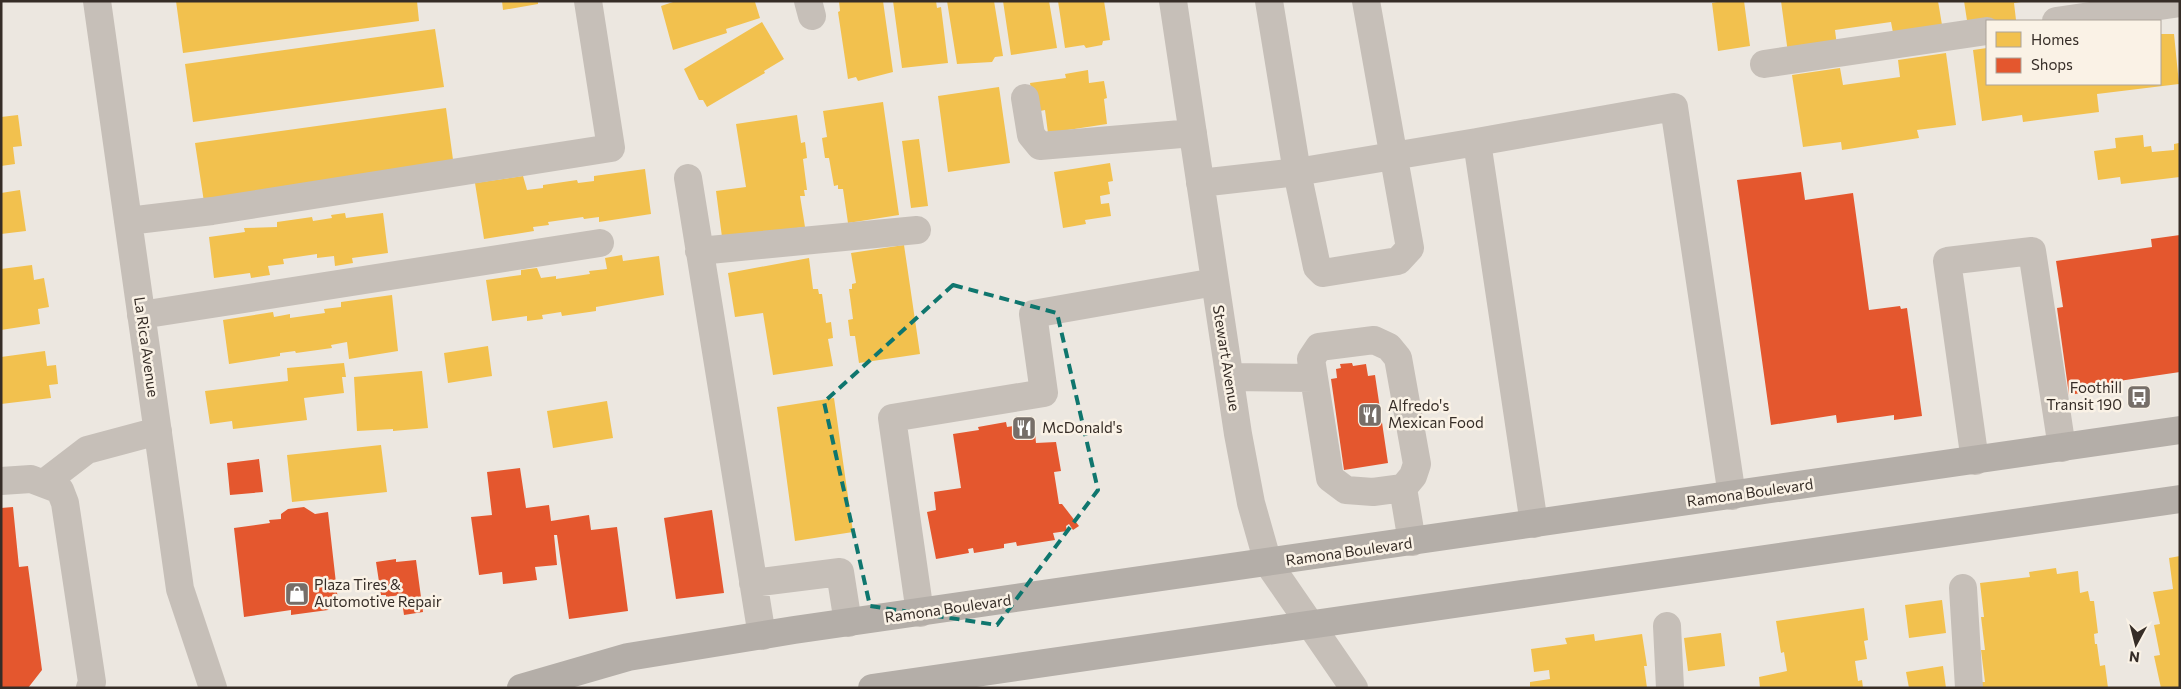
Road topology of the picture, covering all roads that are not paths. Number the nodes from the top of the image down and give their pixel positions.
1 (97, 1) edge
2 (588, 1) edge
3 (1173, 1) edge
4 (1269, 1) edge
5 (1366, 1) edge
6 (2180, 3) edge
7 (2063, 20) edge
8 (1986, 31) edge
9 (1764, 64) dead end
10 (1025, 98) dead end
11 (1193, 133) junction
12 (1476, 142) junction
13 (1394, 156) junction
14 (1296, 172) junction
15 (688, 178) dead end
16 (1200, 182) junction
17 (128, 221) junction
18 (917, 230) dead end
19 (600, 243) dead end
20 (699, 250) junction
21 (1215, 282) junction
22 (141, 315) junction
23 (1230, 378) junction
24 (1313, 378) junction
25 (2180, 430) edge
26 (158, 431) junction
27 (2062, 448) junction
28 (1975, 461) junction
29 (1, 481) edge
30 (44, 483) junction
31 (1403, 488) junction
32 (1732, 496) junction
33 (2180, 499) edge
34 (1534, 524) junction
35 (1412, 542) junction
36 (1268, 564) junction
37 (753, 583) junction
38 (1964, 588) dead end
39 (920, 612) junction
40 (848, 623) junction
41 (1308, 625) junction
42 (1667, 626) dead end
43 (762, 636) junction
44 (954, 682) edge
45 (90, 688) edge
46 (213, 688) edge
47 (521, 688) edge
48 (872, 688) edge
49 (1354, 688) edge
50 (1670, 688) edge
51 (1969, 688) edge

1 - 17 street, La Rica Avenue
2 - 17 street
3 - 11 street, Stewart Avenue
4 - 14 street
5 - 13 street
6 - 7 street
8 - 9 street
10 - 11 street
11 - 16 street, Stewart Avenue
12 - 13 street
12 - 32 street
12 - 34 street
13 - 14 street
13 - 14 street
14 - 16 street
15 - 20 street
16 - 21 street, Stewart Avenue
17 - 22 street, La Rica Avenue
18 - 20 street
19 - 22 street
20 - 37 street
21 - 23 street, Stewart Avenue
21 - 39 street
22 - 26 street, La Rica Avenue
23 - 24 street
23 - 36 street, Stewart Avenue
24 - 31 street
24 - 31 street
25 - 27 main road, Ramona Boulevard
26 - 30 street
26 - 46 street, La Rica Avenue
27 - 28 main road, Ramona Boulevard
27 - 28 street
28 - 32 main road, Ramona Boulevard
29 - 30 street
30 - 45 street
31 - 35 street
32 - 34 main road, Ramona Boulevard
33 - 41 main road
34 - 35 main road, Ramona Boulevard
35 - 36 main road, Ramona Boulevard
36 - 39 main road, Ramona Boulevard
36 - 41 street, Stewart Avenue
37 - 40 street
37 - 43 street
38 - 51 street
39 - 40 main road, Ramona Boulevard
40 - 43 main road, Ramona Boulevard
41 - 44 main road
41 - 49 street, Stewart Avenue
42 - 50 street
43 - 47 main road, Ramona Boulevard
44 - 48 main road

